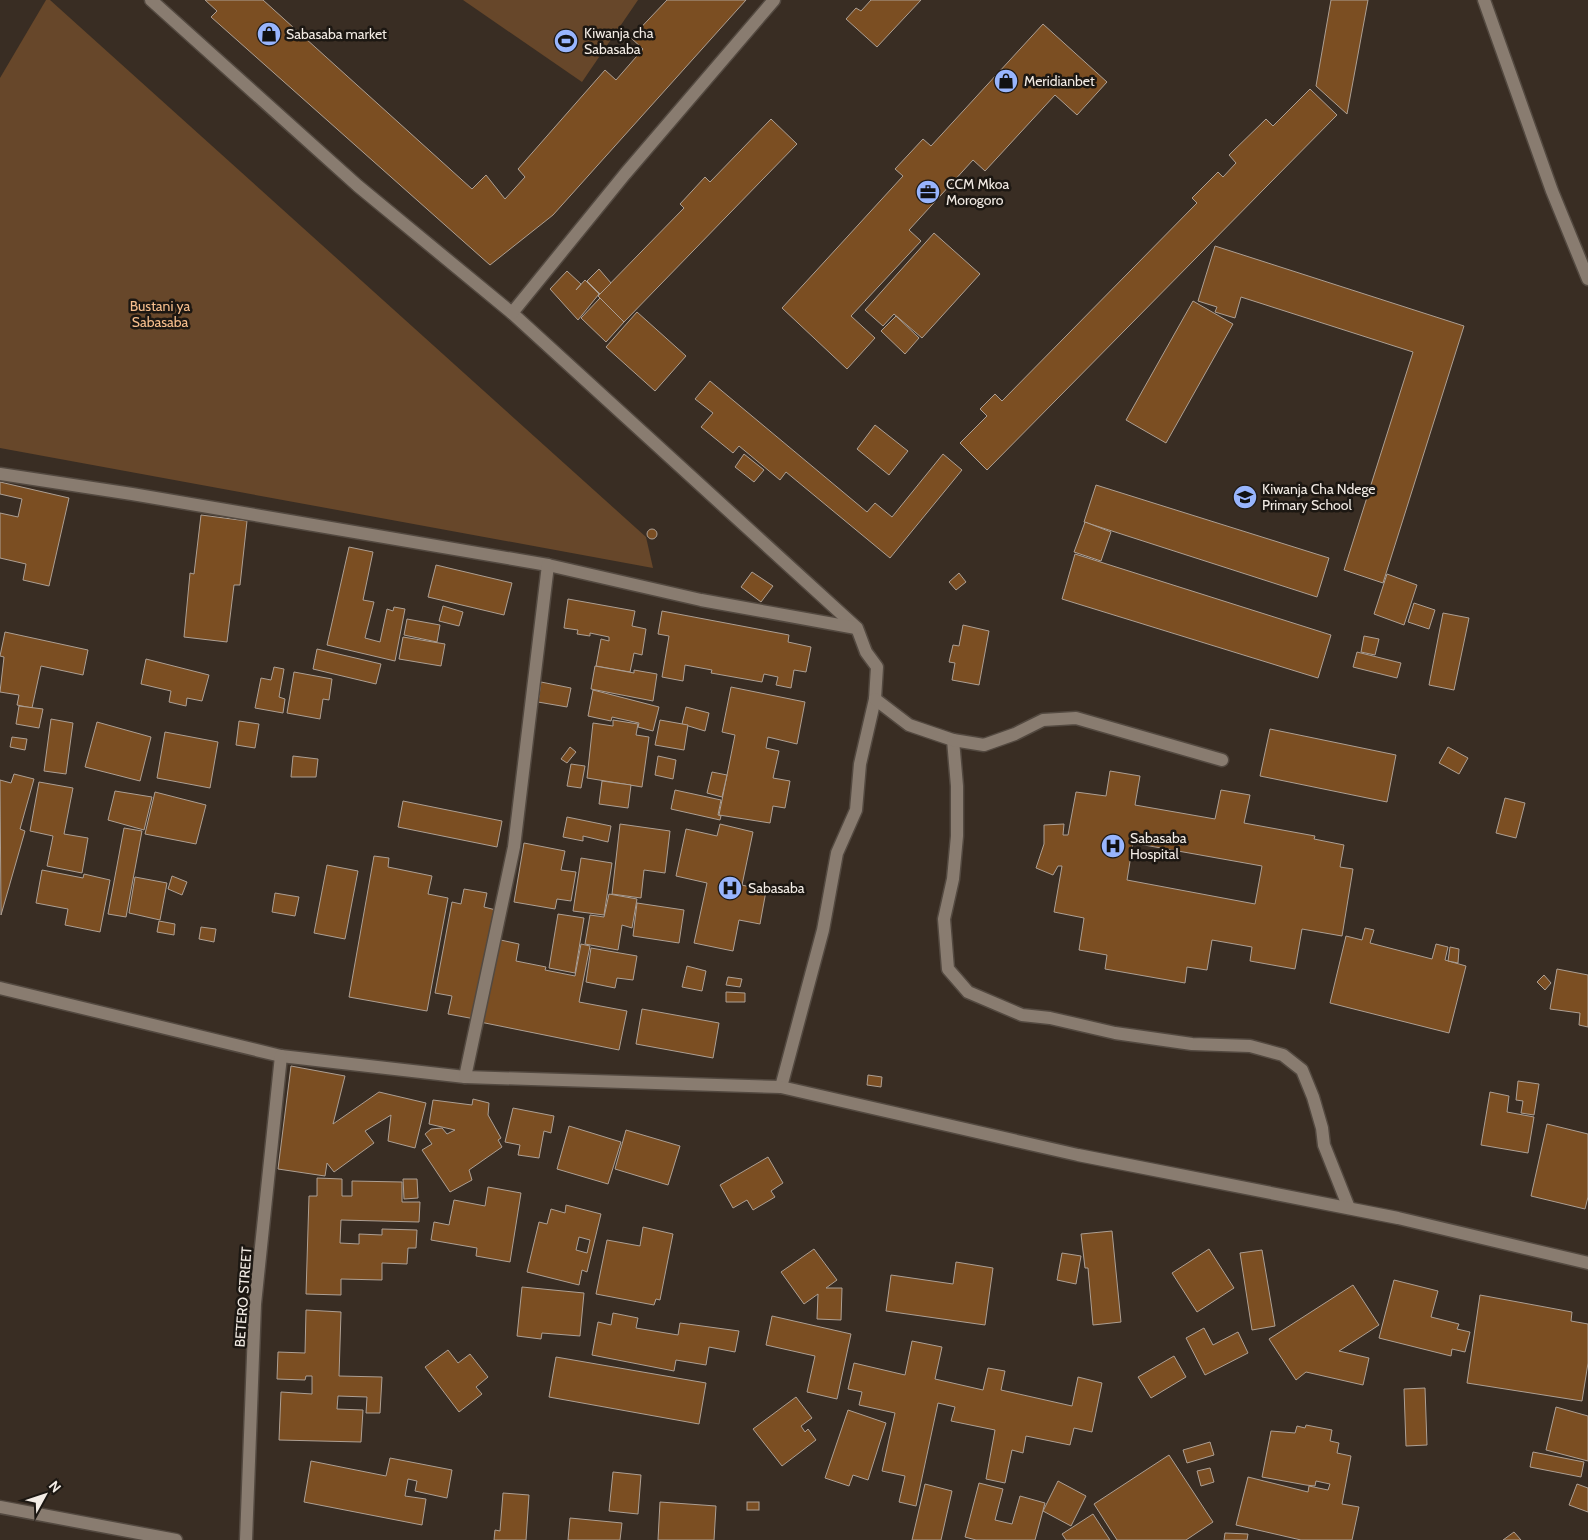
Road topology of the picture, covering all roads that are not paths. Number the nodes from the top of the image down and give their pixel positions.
1 (151, 0) edge
2 (774, 0) edge
3 (1484, 0) edge
4 (1588, 279) edge
5 (512, 313) junction
6 (0, 474) edge
7 (548, 565) junction
8 (857, 628) junction
9 (875, 699) junction
10 (952, 740) junction
11 (1222, 760) dead end
12 (0, 988) edge
13 (281, 1056) junction
14 (465, 1077) junction
15 (781, 1088) junction
16 (1350, 1208) junction
17 (1588, 1263) edge
18 (0, 1507) edge
19 (176, 1540) edge
20 (246, 1540) edge

1 - 5 street
2 - 5 street
3 - 4 street
5 - 8 street
6 - 7 street
7 - 8 street
7 - 14 street
8 - 9 street
9 - 10 street
9 - 15 street
10 - 11 street
10 - 16 street
12 - 13 street
13 - 14 street
13 - 20 street, BETERO STREET
14 - 15 street
15 - 16 street
16 - 17 street
18 - 19 street

